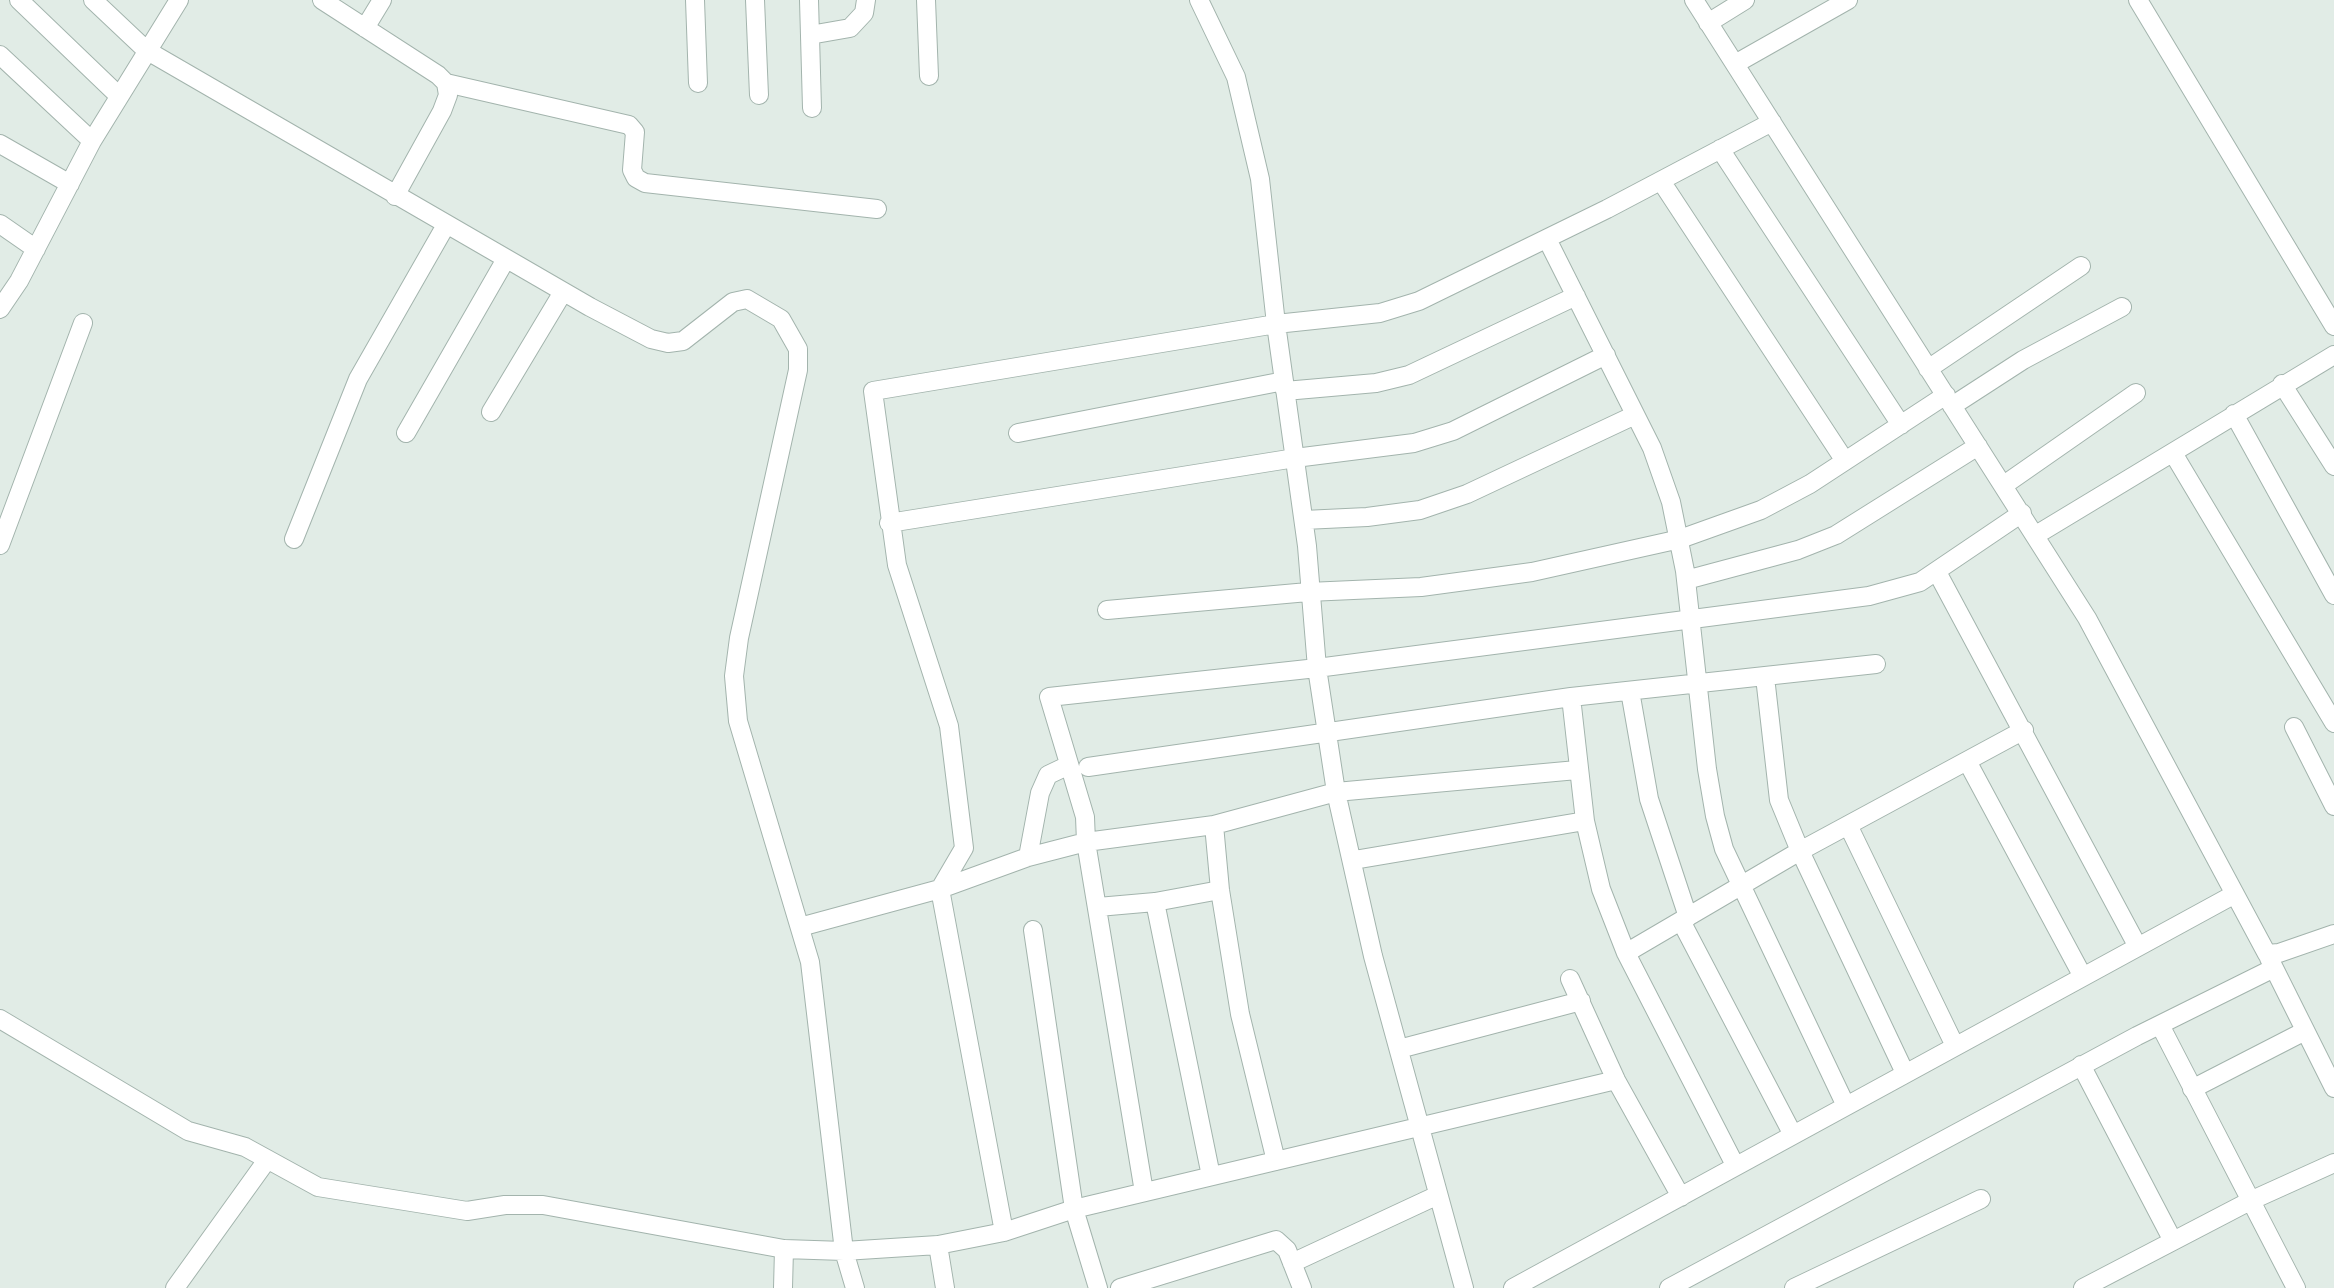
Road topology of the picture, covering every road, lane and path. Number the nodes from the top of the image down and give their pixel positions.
1 (19, 0) edge
2 (93, 0) edge
3 (179, 0) edge
4 (322, 0) edge
5 (382, 0) edge
6 (695, 0) edge
7 (756, 0) edge
8 (809, 0) edge
9 (866, 0) edge
10 (926, 0) edge
11 (1200, 0) edge
12 (1694, 0) edge
13 (1745, 0) edge
14 (1848, 0) edge
15 (2138, 0) edge
16 (1708, 22) junction
17 (365, 28) junction
18 (810, 34) junction
19 (146, 50) junction
20 (0, 55) edge
21 (1735, 64) junction
22 (929, 76) dead end
23 (446, 83) junction
24 (698, 83) dead end
25 (119, 96) junction
26 (759, 96) dead end
27 (812, 108) dead end
28 (1772, 122) junction
29 (92, 142) junction
30 (0, 144) edge
31 (1720, 149) junction
32 (1660, 181) junction
33 (70, 184) junction
34 (396, 196) junction
35 (877, 209) dead end
36 (0, 224) edge
37 (446, 225) junction
38 (1547, 239) junction
39 (36, 249) junction
40 (506, 259) junction
41 (2081, 266) dead end
42 (562, 292) junction
43 (1576, 296) junction
44 (2122, 306) dead end
45 (0, 309) edge
46 (82, 323) dead end
47 (1276, 324) junction
48 (2334, 326) edge
49 (1606, 355) junction
50 (2334, 355) edge
51 (1928, 369) junction
52 (2282, 384) junction
53 (1284, 386) junction
54 (2136, 393) dead end
55 (1949, 401) junction
56 (491, 412) dead end
57 (1636, 414) junction
58 (2234, 414) junction
59 (1901, 425) junction
60 (406, 432) dead end
61 (1018, 433) dead end
62 (1978, 446) junction
63 (2172, 453) junction
64 (1295, 458) junction
65 (1845, 461) junction
66 (2334, 466) edge
67 (2004, 485) junction
68 (2022, 513) junction
69 (1304, 520) junction
70 (889, 523) junction
71 (2036, 535) junction
72 (294, 539) dead end
73 (1680, 539) junction
74 (0, 545) edge
75 (1937, 572) junction
76 (1686, 580) junction
77 (1308, 592) junction
78 (2334, 595) edge
79 (1107, 610) dead end
80 (1690, 620) junction
81 (1876, 664) dead end
82 (1317, 668) junction
83 (1764, 677) junction
84 (1698, 684) junction
85 (1630, 691) junction
86 (1571, 697) junction
87 (2334, 723) edge
88 (2294, 728) dead end
89 (2024, 730) junction
90 (1328, 733) junction
91 (1967, 761) junction
92 (1078, 766) junction
93 (1577, 770) junction
94 (1336, 792) junction
95 (2334, 806) edge
96 (1585, 821) junction
97 (1214, 825) junction
98 (1848, 825) junction
99 (1086, 842) junction
100 (1800, 851) junction
101 (1028, 856) junction
102 (1354, 860) junction
103 (1740, 886) junction
104 (940, 889) junction
105 (1220, 890) junction
106 (2234, 894) junction
107 (1155, 902) junction
108 (1098, 908) junction
109 (1684, 919) junction
110 (800, 926) junction
111 (1033, 930) dead end
112 (2334, 934) edge
113 (2138, 946) junction
114 (1626, 953) junction
115 (2270, 961) junction
116 (2082, 975) junction
117 (1570, 978) dead end
118 (1580, 1001) junction
119 (0, 1018) edge
120 (2160, 1025) junction
121 (2305, 1031) junction
122 (1956, 1046) junction
123 (1399, 1050) junction
124 (2082, 1066) junction
125 (1904, 1072) junction
126 (1616, 1080) junction
127 (2192, 1088) junction
128 (2334, 1088) edge
129 (1846, 1106) junction
130 (1419, 1125) junction
131 (1792, 1133) junction
132 (267, 1160) junction
133 (1276, 1160) junction
134 (2334, 1163) edge
135 (1735, 1165) junction
136 (1212, 1176) junction
137 (1144, 1192) junction
138 (1438, 1195) junction
139 (1681, 1197) junction
140 (1981, 1199) dead end
141 (2250, 1201) junction
142 (1074, 1209) junction
143 (1004, 1232) junction
144 (2173, 1241) junction
145 (938, 1245) junction
146 (784, 1250) junction
147 (844, 1252) junction
148 (1292, 1263) junction
149 (174, 1288) edge
150 (784, 1288) edge
151 (855, 1288) edge
152 (945, 1288) edge
153 (1098, 1288) edge
154 (1120, 1288) edge
155 (1302, 1288) edge
156 (1464, 1288) edge
157 (1513, 1288) edge
158 (1668, 1288) edge
159 (1794, 1288) edge
160 (2084, 1288) edge
161 (2296, 1288) edge

1 - 25 street
2 - 19 street
3 - 19 street
4 - 17 street
5 - 17 street
6 - 24 street
7 - 26 street
8 - 18 street
9 - 18 street
10 - 22 street
11 - 47 street
12 - 16 street
13 - 16 street
14 - 21 street
15 - 48 street
16 - 21 street
17 - 23 street
18 - 27 street
19 - 25 street
19 - 34 street
20 - 29 street
21 - 28 street
23 - 34 street
23 - 35 street
25 - 29 street
28 - 31 street
28 - 51 street
29 - 33 street
30 - 33 street
31 - 32 street
31 - 59 street
32 - 38 street
32 - 65 street
33 - 39 street
34 - 37 street
36 - 39 street
37 - 40 street
37 - 72 street
38 - 43 street
38 - 47 street
39 - 45 street
40 - 42 street
40 - 60 street
41 - 51 street
42 - 56 street
42 - 110 street
43 - 49 street
43 - 53 street
44 - 55 street
46 - 74 street
47 - 53 street
47 - 70 street
49 - 57 street
49 - 64 street
50 - 52 street
51 - 55 street
52 - 58 street
52 - 66 street
53 - 61 street
53 - 64 street
54 - 67 street
55 - 59 street
55 - 62 street
57 - 69 street
57 - 73 street
58 - 63 street
58 - 78 street
59 - 65 street
62 - 67 street
62 - 76 street
63 - 71 street
63 - 87 street
64 - 69 street
64 - 70 street
65 - 73 street
67 - 68 street
68 - 71 street
68 - 75 street
69 - 77 street
70 - 104 street
71 - 106 street
73 - 76 street
73 - 77 street
75 - 80 street
75 - 89 street
76 - 80 street
77 - 79 street
77 - 82 street
80 - 82 street
80 - 84 street
81 - 83 street
82 - 90 street
82 - 92 street
83 - 84 street
83 - 100 street
84 - 85 street
84 - 103 street
85 - 86 street
85 - 109 street
86 - 90 street
86 - 93 street
88 - 95 street
89 - 91 street
89 - 113 street
90 - 92 street
90 - 94 street
91 - 98 street
91 - 116 street
92 - 99 street
92 - 101 street
93 - 94 street
93 - 96 street
94 - 97 street
94 - 102 street
96 - 102 street
96 - 114 street
97 - 99 street
97 - 105 street
98 - 100 street
98 - 122 street
99 - 101 street
99 - 108 street
100 - 103 street
100 - 125 street
101 - 104 street
102 - 123 street
103 - 109 street
103 - 129 street
104 - 110 street
104 - 143 street
105 - 107 street
105 - 133 street
106 - 113 street
106 - 115 street
107 - 108 street
107 - 136 street
108 - 137 street
109 - 114 street
109 - 131 street
110 - 147 street
111 - 142 street
112 - 115 street
113 - 116 street
114 - 135 street
115 - 120 street
115 - 121 street
116 - 122 street
117 - 118 street
118 - 123 street
118 - 126 street
119 - 132 street
120 - 124 street
120 - 127 street
121 - 127 street
121 - 128 street
122 - 125 street
123 - 130 street
124 - 144 street
124 - 158 street
125 - 129 street
126 - 130 street
126 - 139 street
127 - 141 street
129 - 131 street
130 - 133 street
130 - 138 street
131 - 135 street
132 - 146 street
132 - 149 street
133 - 136 street
134 - 141 street
135 - 139 street
136 - 137 street
137 - 142 street
138 - 148 street
138 - 156 street
139 - 157 street
140 - 159 street
141 - 144 street
141 - 161 street
142 - 143 street
142 - 153 street
143 - 145 street
144 - 160 street
145 - 147 street
145 - 152 street
146 - 147 street
146 - 150 street
147 - 151 street
148 - 154 street
148 - 155 street

